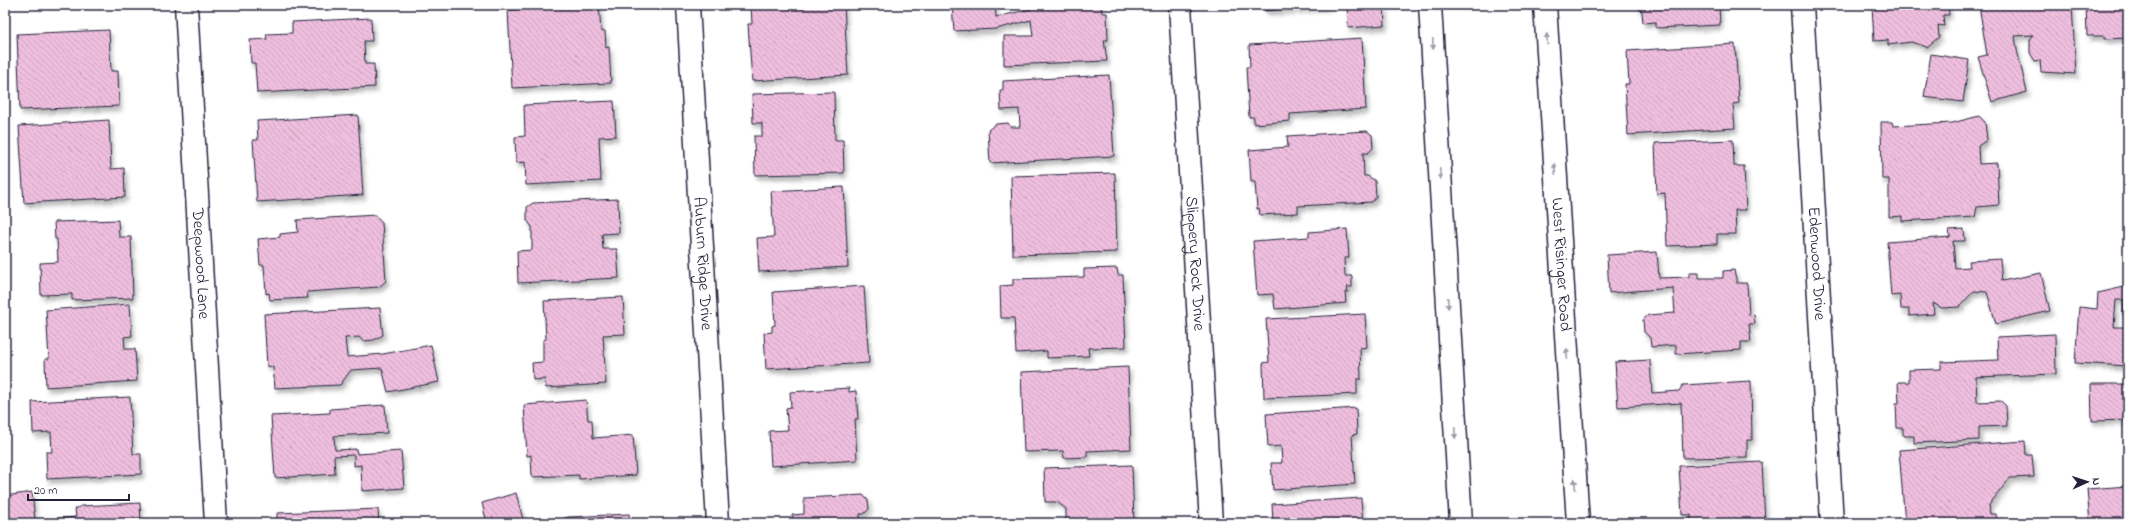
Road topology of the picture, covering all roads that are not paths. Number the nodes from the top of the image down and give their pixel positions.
1 (186, 5) edge
2 (688, 5) edge
3 (1180, 5) edge
4 (1430, 5) edge
5 (1545, 5) edge
6 (1802, 5) edge
7 (216, 523) edge
8 (718, 523) edge
9 (1211, 523) edge
10 (1461, 523) edge
11 (1578, 523) edge
12 (1832, 523) edge

1 - 7 street, Deepwood Lane
2 - 8 street, Auburn Ridge Drive
3 - 9 street, Slippery Rock Drive
4 -> 10 street
11 -> 5 street, West Risinger Road
6 - 12 street, Edenwood Drive

